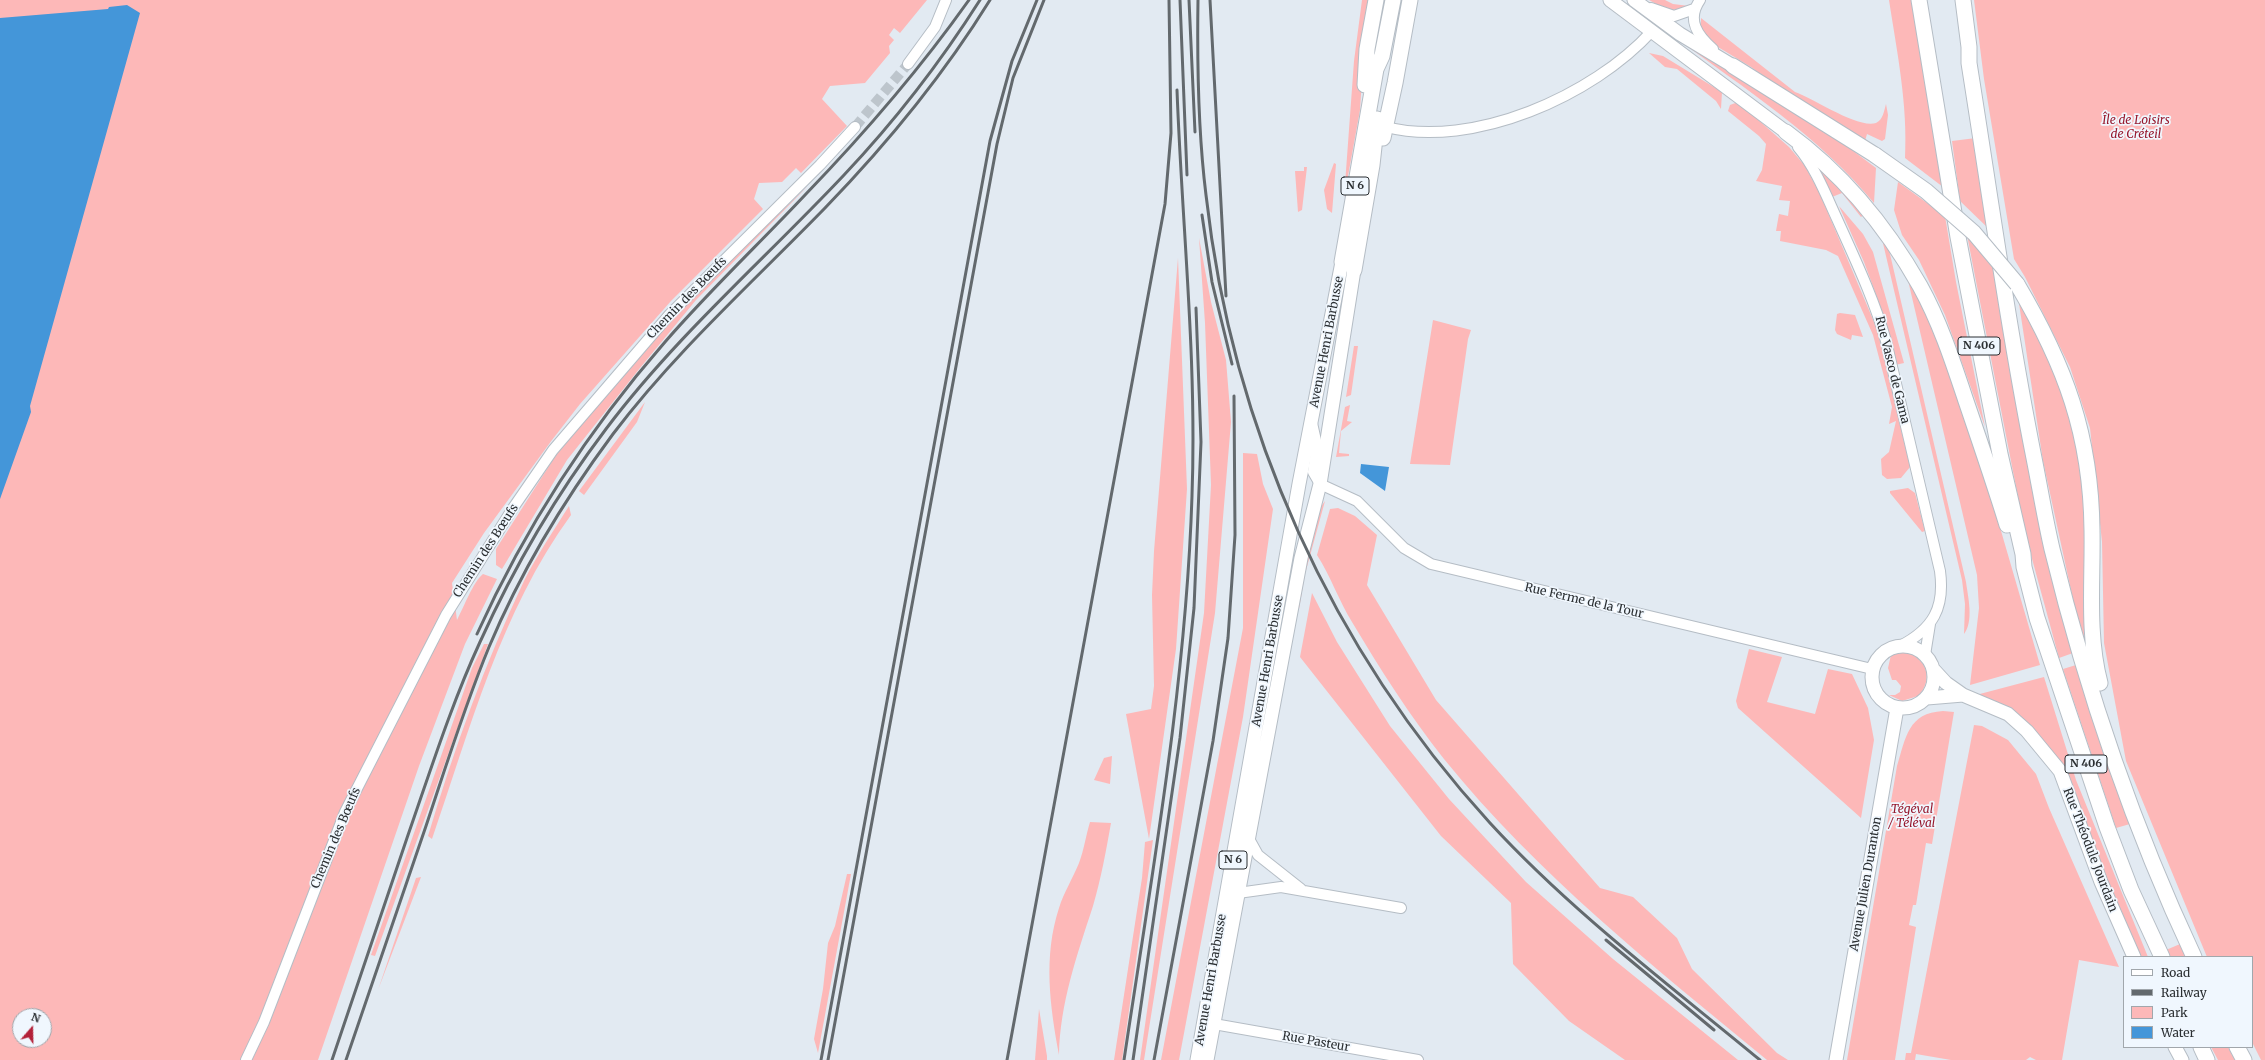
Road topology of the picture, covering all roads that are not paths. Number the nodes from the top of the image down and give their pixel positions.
1 (940, 0) edge
2 (946, 0) edge
3 (954, 0) edge
4 (1376, 0) edge
5 (1393, 0) edge
6 (1410, 0) edge
7 (1610, 0) edge
8 (1634, 0) edge
9 (1700, 0) edge
10 (1919, 0) edge
11 (1926, 0) edge
12 (1955, 0) edge
13 (1963, 0) edge
14 (1694, 9) junction
15 (939, 18) junction
16 (1652, 31) junction
17 (1382, 56) junction
18 (1969, 63) junction
19 (908, 64) tunnel mouth
20 (1733, 66) junction
21 (1369, 111) junction
22 (1941, 124) junction
23 (855, 127) tunnel mouth
24 (1386, 127) junction
25 (1786, 132) junction
26 (1372, 165) junction
27 (1348, 266) junction
28 (1312, 421) junction
29 (1320, 484) junction
30 (2024, 567) junction
31 (1930, 624) junction
32 (1900, 646) junction
33 (1925, 655) junction
34 (1872, 669) junction
35 (1934, 670) junction
36 (1963, 696) junction
37 (1927, 698) junction
38 (1897, 708) junction
39 (2113, 753) junction
40 (1248, 837) junction
41 (1300, 889) junction
42 (1238, 893) junction
43 (1401, 908) dead end
44 (2134, 956) edge
45 (2162, 956) edge
46 (2194, 956) edge
47 (1214, 1024) junction
48 (2176, 1048) edge
49 (2201, 1048) edge
50 (2238, 1048) edge
51 (246, 1060) edge
52 (1197, 1060) edge
53 (1207, 1060) edge
54 (1418, 1060) edge
55 (1836, 1060) edge
56 (2182, 1060) edge
57 (2207, 1060) edge
58 (2244, 1060) edge

1 - 15 street
2 - 15 street
3 - 15 street
4 - 21 highway
5 - 17 highway, N 6
6 - 24 highway
7 - 16 main road
8 - 14 street
8 - 20 main road
9 - 14 street
10 - 22 highway
11 - 22 highway, N 406
12 - 18 highway
13 - 18 highway, N 406
14 - 20 street
15 - 19 street
16 - 24 street
16 - 25 main road
17 - 21 highway, N 6
17 - 26 highway, N 6
18 - 39 highway, N 406
20 - 39 highway, bridge
21 - 27 highway, N 6
22 - 30 highway, N 406
23 - 51 street, Chemin des Bœufs
24 - 26 highway
25 - 30 highway
25 - 31 street, Rue Vasco de Gama
26 - 27 highway, N 6
27 - 28 main road, Avenue Henri Barbusse / N 6
27 - 29 main road, Avenue Henri Barbusse / N 6
28 - 29 street
28 - 52 main road, Avenue Henri Barbusse / N 6
29 - 34 street, Rue Ferme de la Tour
29 - 40 main road, Avenue Henri Barbusse / N 6
30 - 45 highway, N 406
31 - 32 street, Rue Vasco de Gama
31 - 33 street, Rue Vasco de Gama
32 - 33 main road
32 - 34 main road
33 - 35 main road
34 - 38 main road
35 - 36 main road, Rue Théodule Jourdain
35 - 37 main road
36 - 37 main road, Rue Théodule Jourdain
36 - 44 main road, Rue Théodule Jourdain
37 - 38 main road
38 - 55 main road, Avenue Julien Duranton
39 - 46 highway, N 406
40 - 41 street
40 - 42 main road, Avenue Henri Barbusse / N 6
41 - 42 street
41 - 43 street
42 - 47 main road, Avenue Henri Barbusse / N 6
47 - 53 main road, Avenue Henri Barbusse / N 6
47 - 54 street, Rue Pasteur
48 - 56 main road
49 - 57 highway
50 - 58 highway

